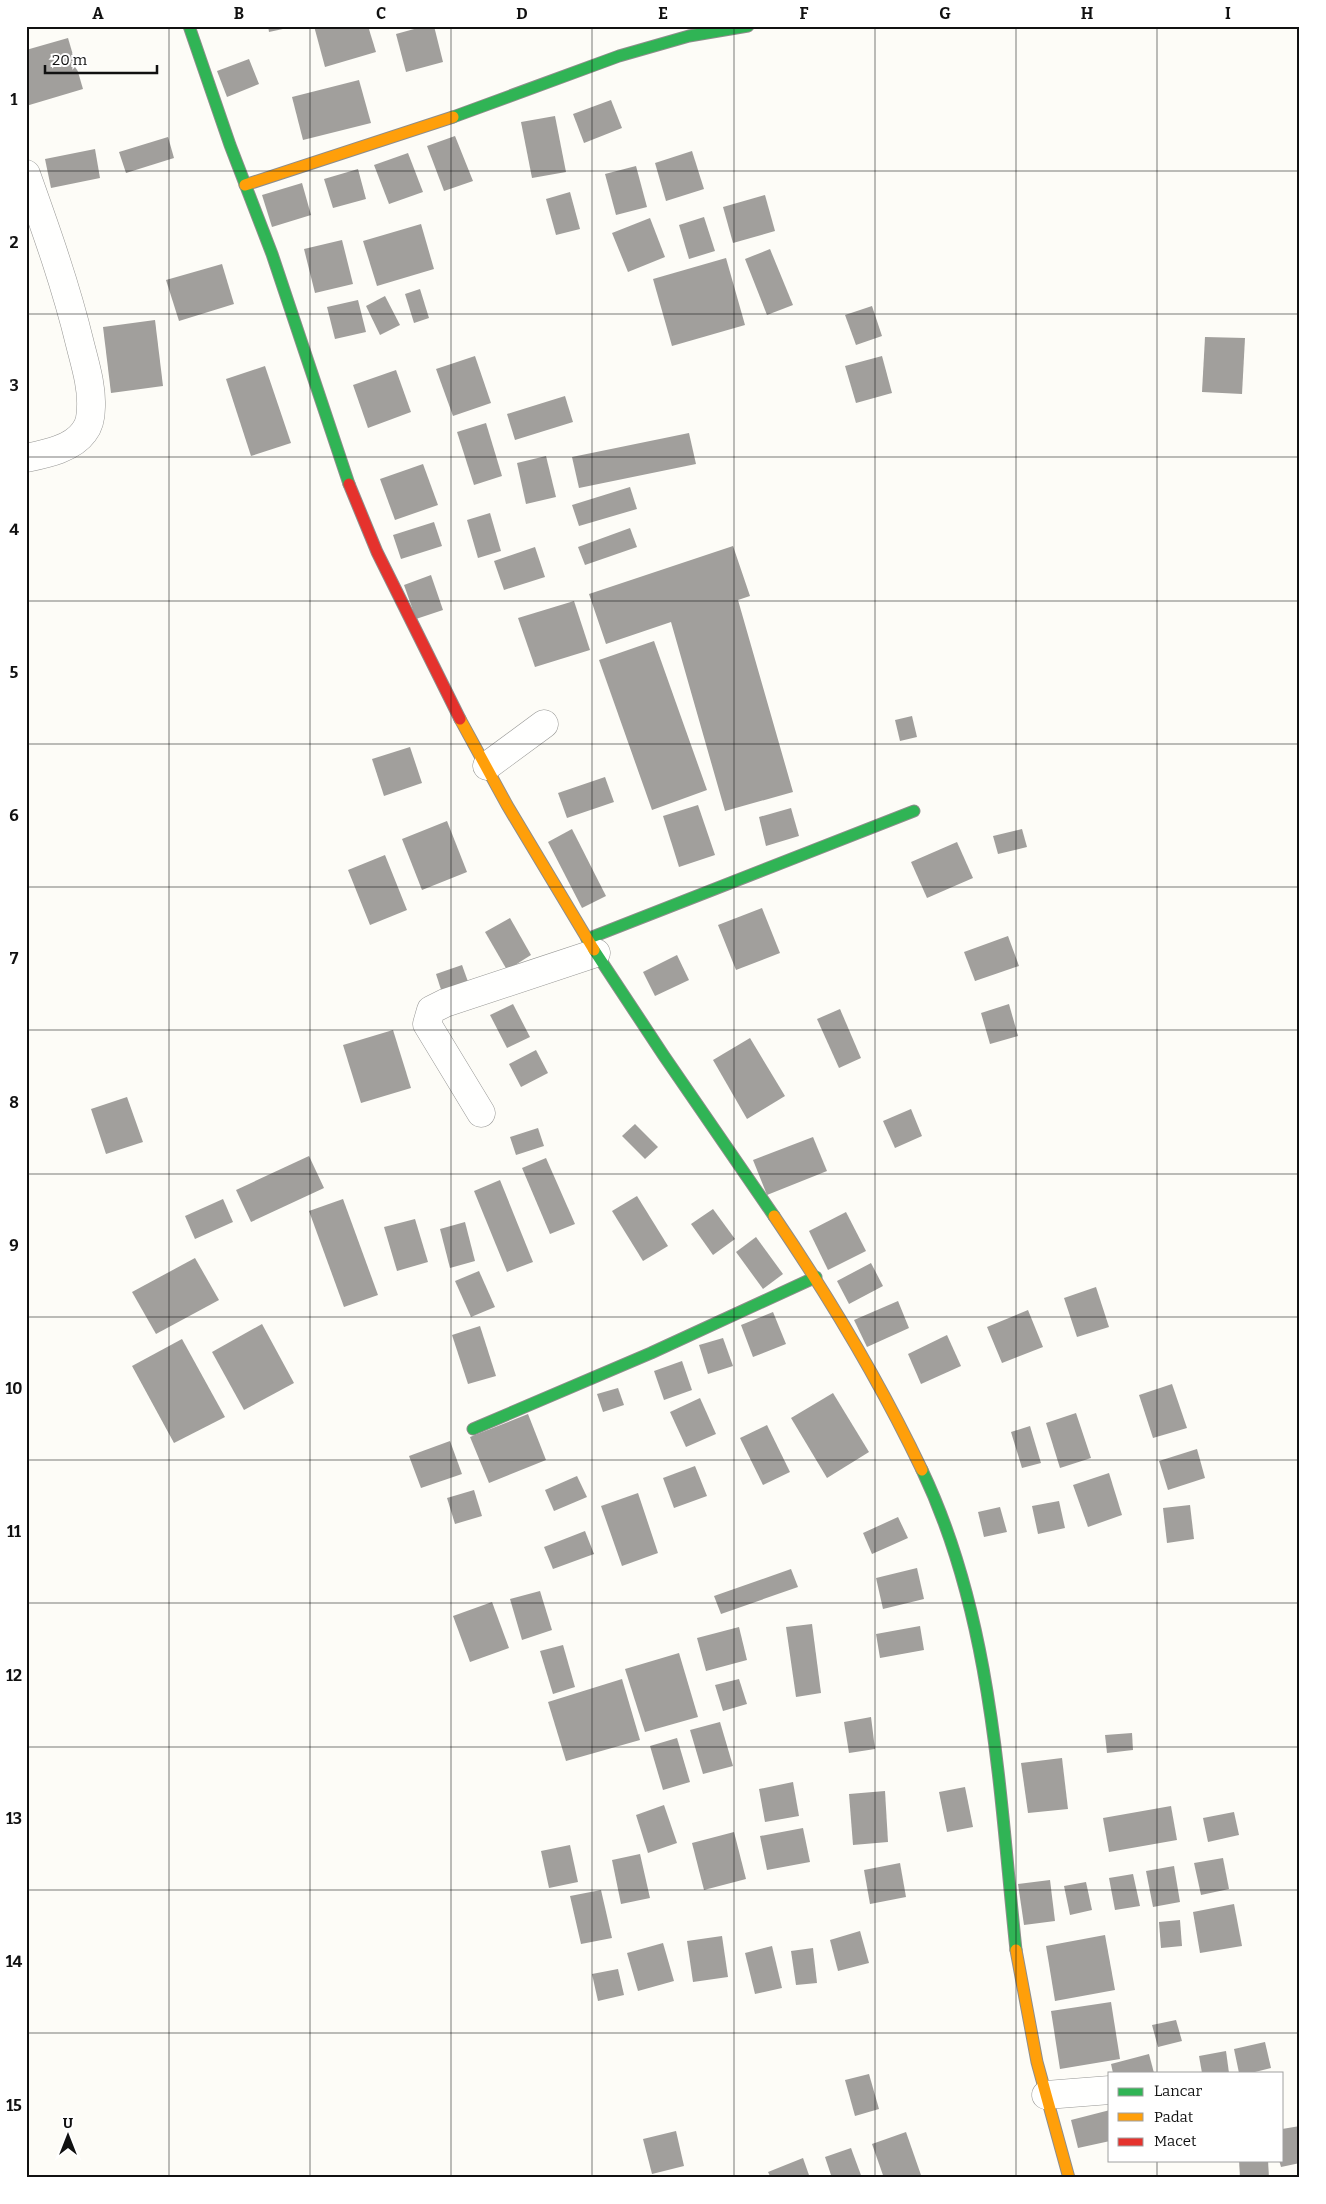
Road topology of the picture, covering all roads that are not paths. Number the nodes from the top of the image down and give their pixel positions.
1 (190, 26) edge
2 (748, 26) edge
3 (26, 174) edge
4 (245, 186) junction
5 (26, 458) edge
6 (544, 724) dead end
7 (487, 766) junction
8 (914, 811) dead end
9 (591, 946) junction
10 (481, 1113) dead end
11 (816, 1277) junction
12 (473, 1428) dead end
13 (1108, 2090) edge
14 (1046, 2095) junction
15 (1069, 2178) edge

1 - 4 street
2 - 4 street
3 - 5 street
4 - 7 street
6 - 7 street
7 - 9 street
8 - 9 street
9 - 10 street
9 - 11 street
11 - 12 street
11 - 14 street
13 - 14 street
14 - 15 street

